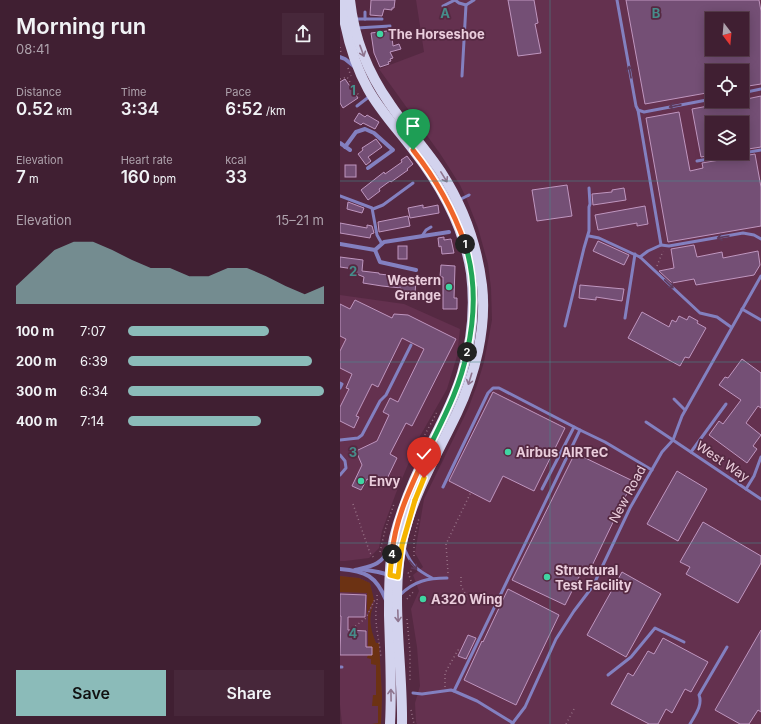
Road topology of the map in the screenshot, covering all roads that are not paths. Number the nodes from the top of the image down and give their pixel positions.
1 (341, 0) edge
2 (350, 0) edge
3 (455, 0) edge
4 (474, 0) edge
5 (618, 0) edge
6 (466, 5) junction
7 (443, 6) dead end
8 (365, 12) dead end
9 (365, 18) junction
10 (382, 18) dead end
11 (354, 23) junction
12 (390, 26) dead end
13 (341, 55) edge
14 (360, 71) junction
15 (462, 76) dead end
16 (761, 89) edge
17 (749, 92) edge
18 (372, 95) junction
19 (705, 100) edge
20 (362, 101) junction
21 (364, 105) dead end
22 (356, 106) dead end
23 (638, 110) junction
24 (340, 143) edge
25 (345, 147) junction
26 (350, 150) dead end
27 (761, 150) edge
28 (697, 161) dead end
29 (368, 168) dead end
30 (413, 183) dead end
31 (589, 188) dead end
32 (469, 195) dead end
33 (340, 196) edge
34 (457, 200) junction
35 (373, 209) junction
36 (431, 227) dead end
37 (449, 232) dead end
38 (422, 236) junction
39 (588, 236) junction
40 (761, 239) edge
41 (340, 244) edge
42 (382, 244) junction
43 (661, 245) junction
44 (375, 250) junction
45 (635, 254) junction
46 (640, 257) junction
47 (416, 270) dead end
48 (761, 276) edge
49 (742, 309) junction
50 (625, 318) dead end
51 (761, 320) edge
52 (565, 326) dead end
53 (732, 327) junction
54 (411, 345) dead end
55 (340, 383) edge
56 (340, 388) edge
57 (674, 399) dead end
58 (726, 404) dead end
59 (685, 410) junction
60 (646, 422) dead end
61 (574, 427) junction
62 (580, 430) junction
63 (340, 440) edge
64 (673, 440) junction
65 (691, 452) junction
66 (340, 455) edge
67 (761, 457) edge
68 (652, 470) junction
69 (340, 475) edge
70 (443, 487) dead end
71 (542, 489) dead end
72 (746, 489) junction
73 (761, 499) edge
74 (398, 542) junction
75 (340, 569) edge
76 (357, 570) junction
77 (394, 576) junction
78 (432, 578) junction
79 (448, 578) road end
80 (402, 598) junction
81 (389, 608) junction
82 (684, 642) dead end
83 (727, 647) dead end
84 (608, 675) dead end
85 (454, 691) junction
86 (413, 693) dead end
87 (485, 706) junction
88 (482, 710) dead end
89 (404, 721) edge
90 (390, 724) edge
91 (513, 724) edge
92 (690, 724) edge

1 - 14 main road
2 - 11 main road
3 - 6 lane
3 - 7 lane
4 - 6 lane
23 -> 5 lane
6 - 15 lane
8 - 9 lane
9 - 10 lane
9 - 11 lane
11 - 12 lane
11 -> 34 main road
13 - 14 street
14 - 18 main road
16 - 17 lane
18 - 20 lane
18 - 74 main road
19 -> 23 lane
20 - 21 lane
20 - 22 lane
23 - 43 lane
24 - 25 street
25 - 26 street
25 - 29 street
27 - 28 lane
30 - 35 lane
31 - 39 lane
32 - 34 lane
33 - 35 lane
34 -> 74 main road
35 - 42 lane
36 - 38 lane
37 - 38 street
38 - 42 street
39 - 45 lane
39 - 52 lane
40 -> 43 lane
41 - 44 street
42 - 44 street
43 - 46 lane
44 - 47 street
45 - 46 lane
45 - 50 lane
46 -> 53 lane
48 - 49 lane, New Road
49 - 51 lane
49 - 53 lane, New Road
53 - 59 lane, New Road
54 - 63 lane
55 - 56 lane
57 - 59 lane
58 - 65 lane
59 - 64 lane, New Road
60 - 64 lane, West Way
61 - 62 lane
61 - 70 lane
61 - 71 lane
62 - 68 lane
62 - 85 lane
64 - 65 lane, West Way
64 - 68 lane, New Road
65 - 72 lane, West Way
66 - 69 lane
67 - 72 lane
68 - 91 lane, New Road
72 - 73 lane, West Way
74 - 76 street
74 - 77 main road
74 -> 78 lane
75 - 76 street
76 - 77 street
76 - 81 street
77 - 80 main road
77 - 81 main road
78 - 79 lane
78 - 80 lane
80 -> 89 main road
90 -> 81 main road
82 - 84 lane
83 - 92 lane
85 - 86 lane
85 - 87 lane
87 - 88 lane
87 - 91 lane

